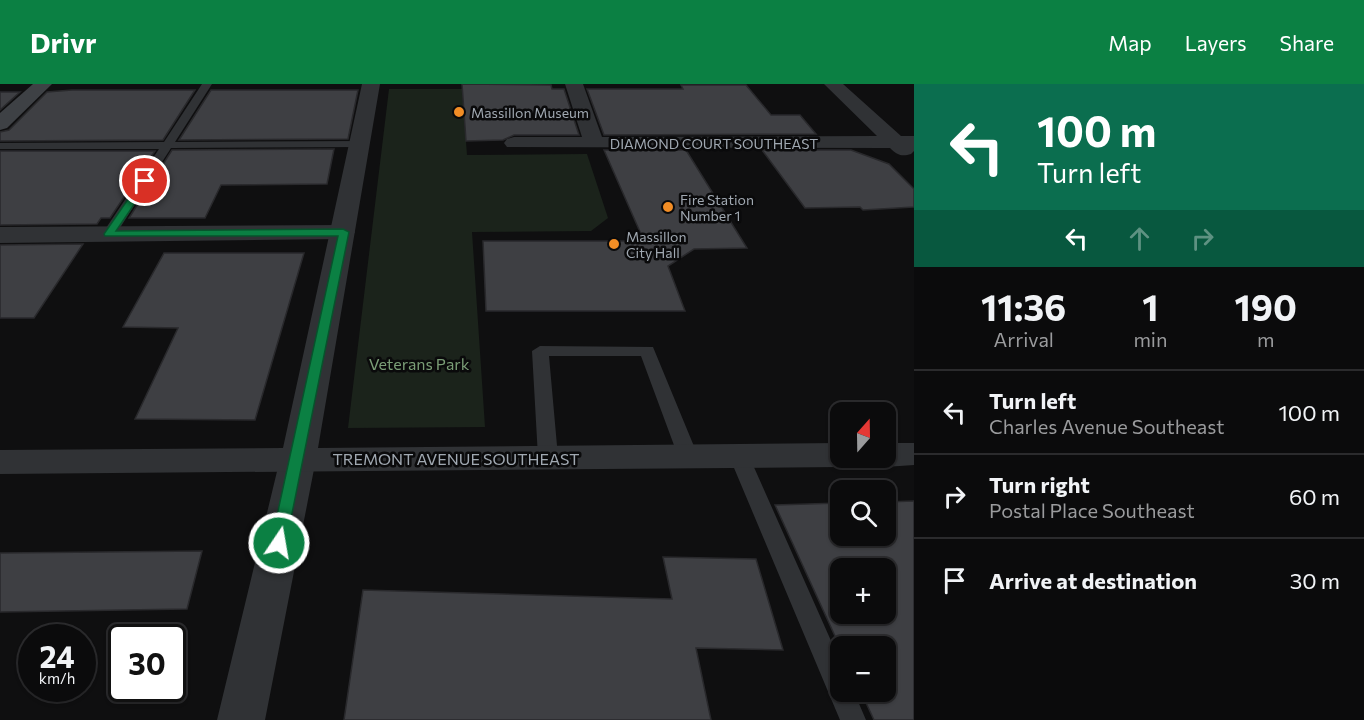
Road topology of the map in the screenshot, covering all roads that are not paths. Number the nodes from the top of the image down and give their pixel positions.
1 (43, 84) edge
2 (207, 84) edge
3 (371, 84) edge
4 (574, 84) edge
5 (833, 84) edge
6 (0, 124) edge
7 (905, 142) edge
8 (514, 143) dead end
9 (594, 143) junction
10 (360, 144) junction
11 (169, 145) junction
12 (0, 146) edge
13 (914, 160) edge
14 (343, 232) junction
15 (109, 234) junction
16 (0, 235) edge
17 (914, 454) edge
18 (830, 455) edge
19 (896, 455) edge
20 (688, 456) junction
21 (739, 456) junction
22 (548, 457) junction
23 (298, 459) junction
24 (0, 462) edge
25 (830, 668) edge
26 (845, 702) edge
27 (241, 720) edge
28 (853, 720) edge

1 - 6 main road
2 - 11 lane
3 - 10 street
4 - 9 street
5 - 7 street
7 - 9 street, DIAMOND COURT SOUTHEAST
7 - 13 street
8 - 9 street, DIAMOND COURT SOUTHEAST
10 - 11 lane
10 - 14 street
11 - 12 lane
11 - 15 lane
14 - 15 street
14 - 23 street
15 - 16 street
17 - 19 street
18 - 21 street, TREMONT AVENUE SOUTHEAST
20 - 21 street, TREMONT AVENUE SOUTHEAST
20 - 22 street, TREMONT AVENUE SOUTHEAST
20 - 22 lane
21 - 25 lane
22 - 23 street, TREMONT AVENUE SOUTHEAST
23 - 24 street, TREMONT AVENUE SOUTHEAST
23 - 27 street
26 - 28 lane

